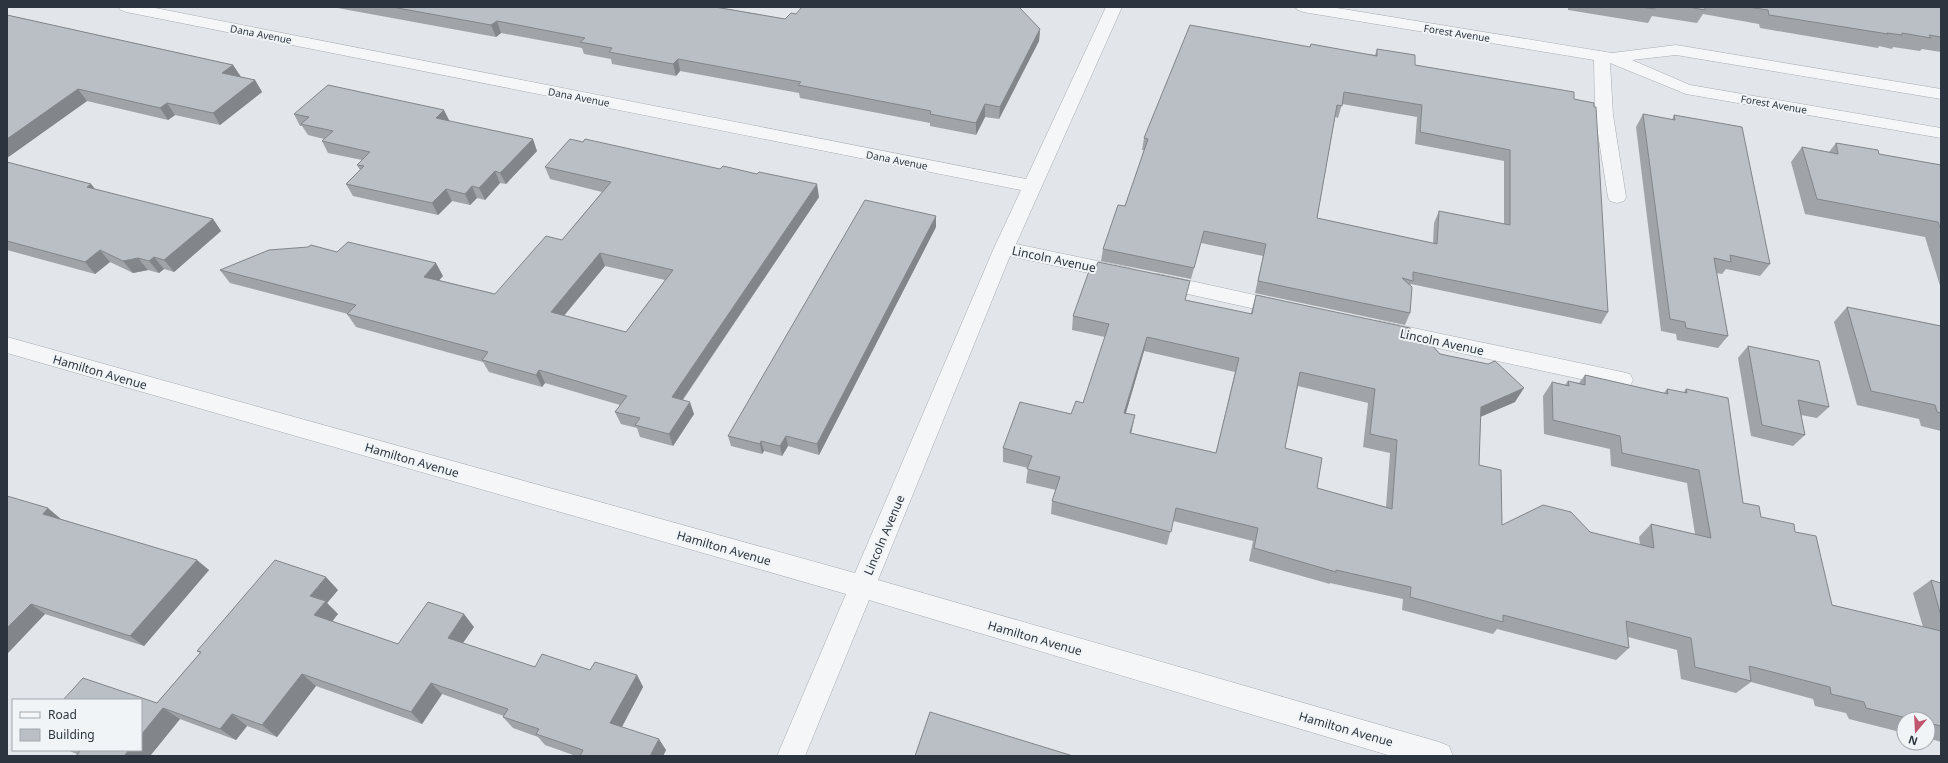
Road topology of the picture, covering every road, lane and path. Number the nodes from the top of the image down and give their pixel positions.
1 (126, 7) edge
2 (1114, 7) edge
3 (1303, 7) edge
4 (1607, 58) junction
5 (1941, 94) edge
6 (1941, 133) edge
7 (1032, 186) junction
8 (1617, 197) dead end
9 (1004, 248) junction
10 (1303, 312) edge
11 (1365, 325) edge
12 (7, 346) edge
13 (1622, 380) dead end
14 (863, 587) junction
15 (791, 756) edge
16 (1439, 756) edge

1 - 7 street, Dana Avenue
2 - 7 street, Lincoln Avenue
3 - 4 street, Forest Avenue
4 - 5 street, Forest Avenue
4 - 6 street, Forest Avenue
4 - 8 street
7 - 9 street, Lincoln Avenue
9 - 10 street, Lincoln Avenue
9 - 14 street, Lincoln Avenue
11 - 13 street, Lincoln Avenue
12 - 14 street, Hamilton Avenue
14 - 15 street, Lincoln Avenue
14 - 16 street, Hamilton Avenue

